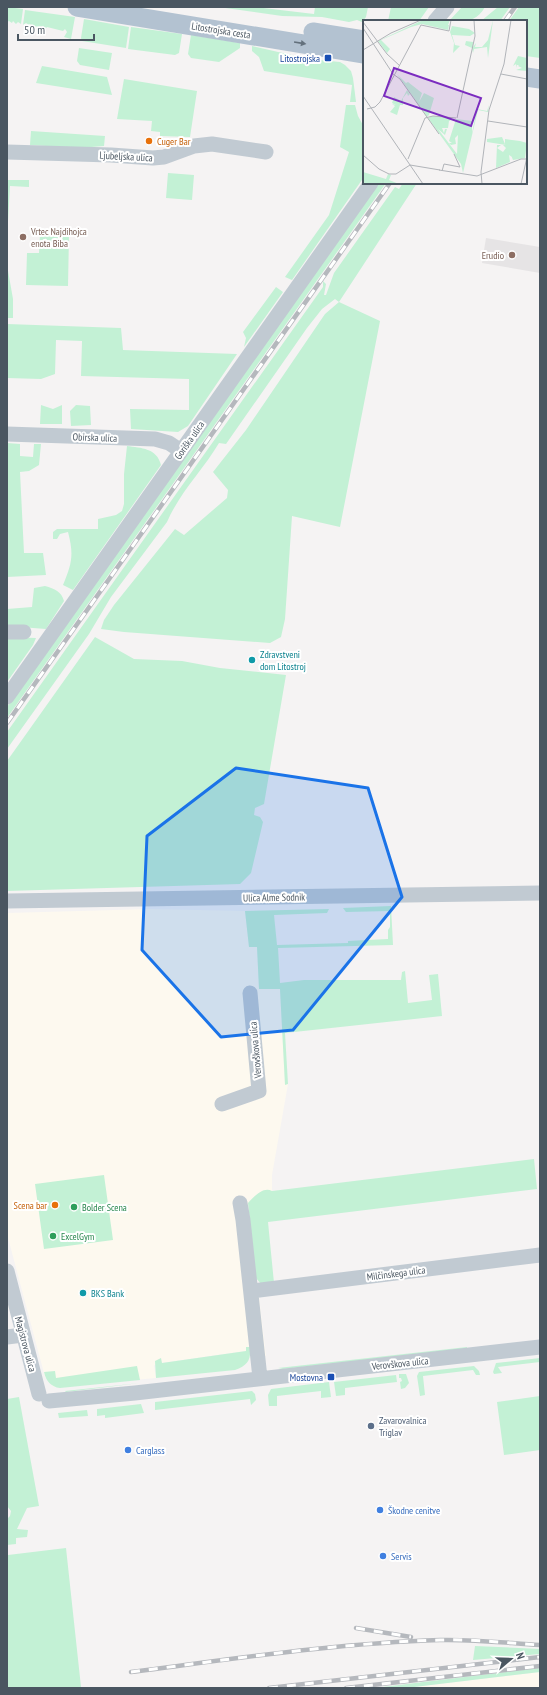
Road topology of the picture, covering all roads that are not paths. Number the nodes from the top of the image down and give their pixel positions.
1 (77, 7) edge
2 (153, 7) edge
3 (447, 7) edge
4 (436, 20) edge
5 (363, 40) edge
6 (363, 54) edge
7 (527, 65) edge
8 (540, 67) edge
9 (527, 77) edge
10 (540, 79) edge
11 (7, 152) edge
12 (266, 152) dead end
13 (370, 184) edge
14 (7, 434) edge
15 (181, 451) junction
16 (7, 632) edge
17 (24, 632) dead end
18 (7, 698) edge
19 (540, 893) edge
20 (7, 901) edge
21 (250, 993) dead end
22 (222, 1104) dead end
23 (240, 1203) dead end
24 (540, 1255) edge
25 (7, 1271) edge
26 (252, 1291) junction
27 (23, 1335) junction
28 (7, 1338) edge
29 (540, 1347) edge
30 (260, 1378) junction
31 (44, 1397) joint

1 -> 6 main road, Litostrojska cesta
2 - 5 main road, Litostrojska cesta
3 - 4 street
7 - 8 main road
9 - 10 main road
11 - 12 street, Ljubeljska ulica
13 - 15 street, Goriška ulica
14 - 15 street, Obirska ulica
15 - 18 street, Goriška ulica
16 - 17 street
19 - 20 street, Ulica Alme Sodnik
21 - 22 street, Verovškova ulica
23 - 26 street
24 - 26 street, Milčinskega ulica
25 - 27 street, Magistrova ulica
26 - 30 street
27 - 28 street
27 - 31 street, Magistrova ulica
29 - 30 street, Verovškova ulica
30 - 31 street, Verovškova ulica

